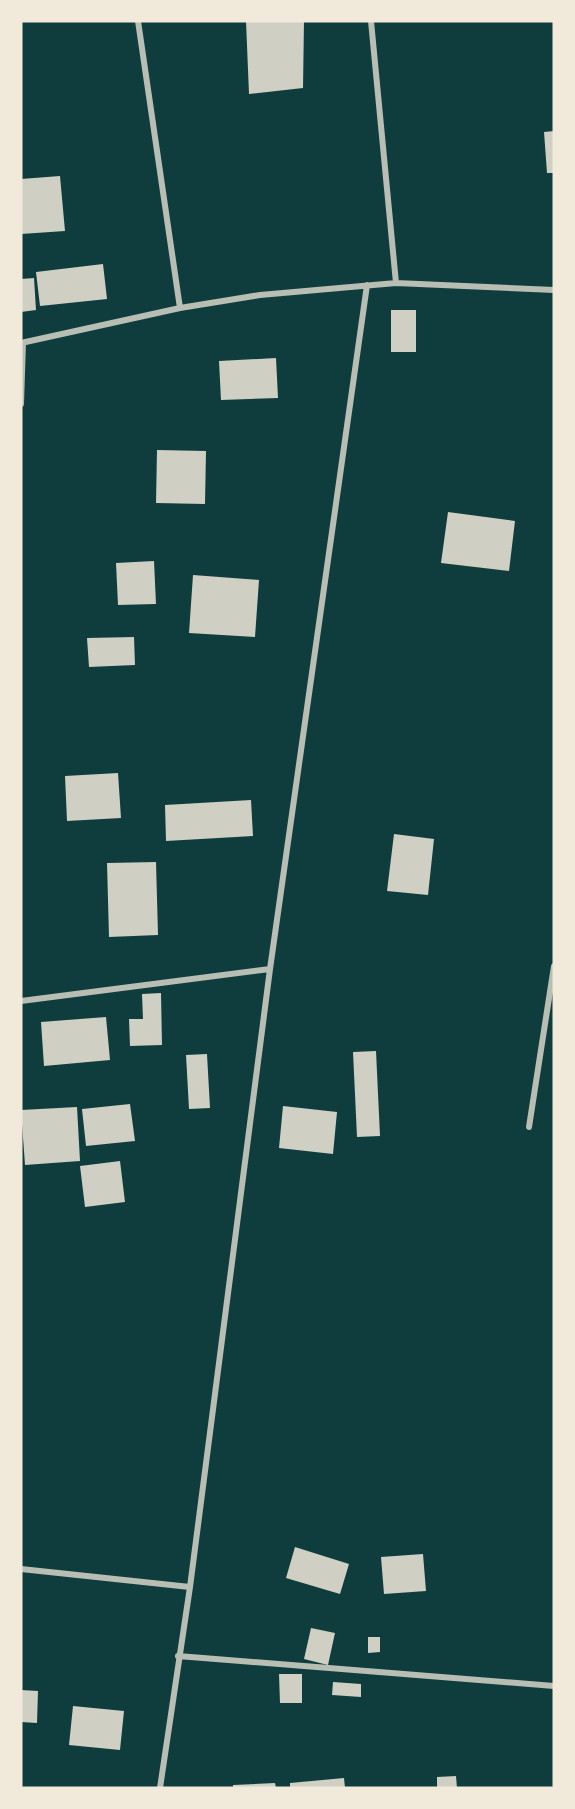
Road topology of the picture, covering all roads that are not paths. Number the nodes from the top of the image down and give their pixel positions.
1 (138, 21) edge
2 (371, 21) edge
3 (396, 283) junction
4 (367, 285) junction
5 (554, 290) edge
6 (180, 308) junction
7 (22, 343) edge
8 (21, 404) edge
9 (554, 966) edge
10 (270, 969) junction
11 (21, 1001) edge
12 (529, 1127) dead end
13 (21, 1569) edge
14 (189, 1587) junction
15 (178, 1656) junction
16 (554, 1686) edge
17 (160, 1788) edge

1 - 6 street
2 - 3 street
3 - 4 street
3 - 5 street
4 - 6 street
4 - 10 street
6 - 7 street
7 - 8 street
9 - 12 street
10 - 11 street
10 - 14 street
13 - 14 street
14 - 15 street
15 - 16 street
15 - 17 street

